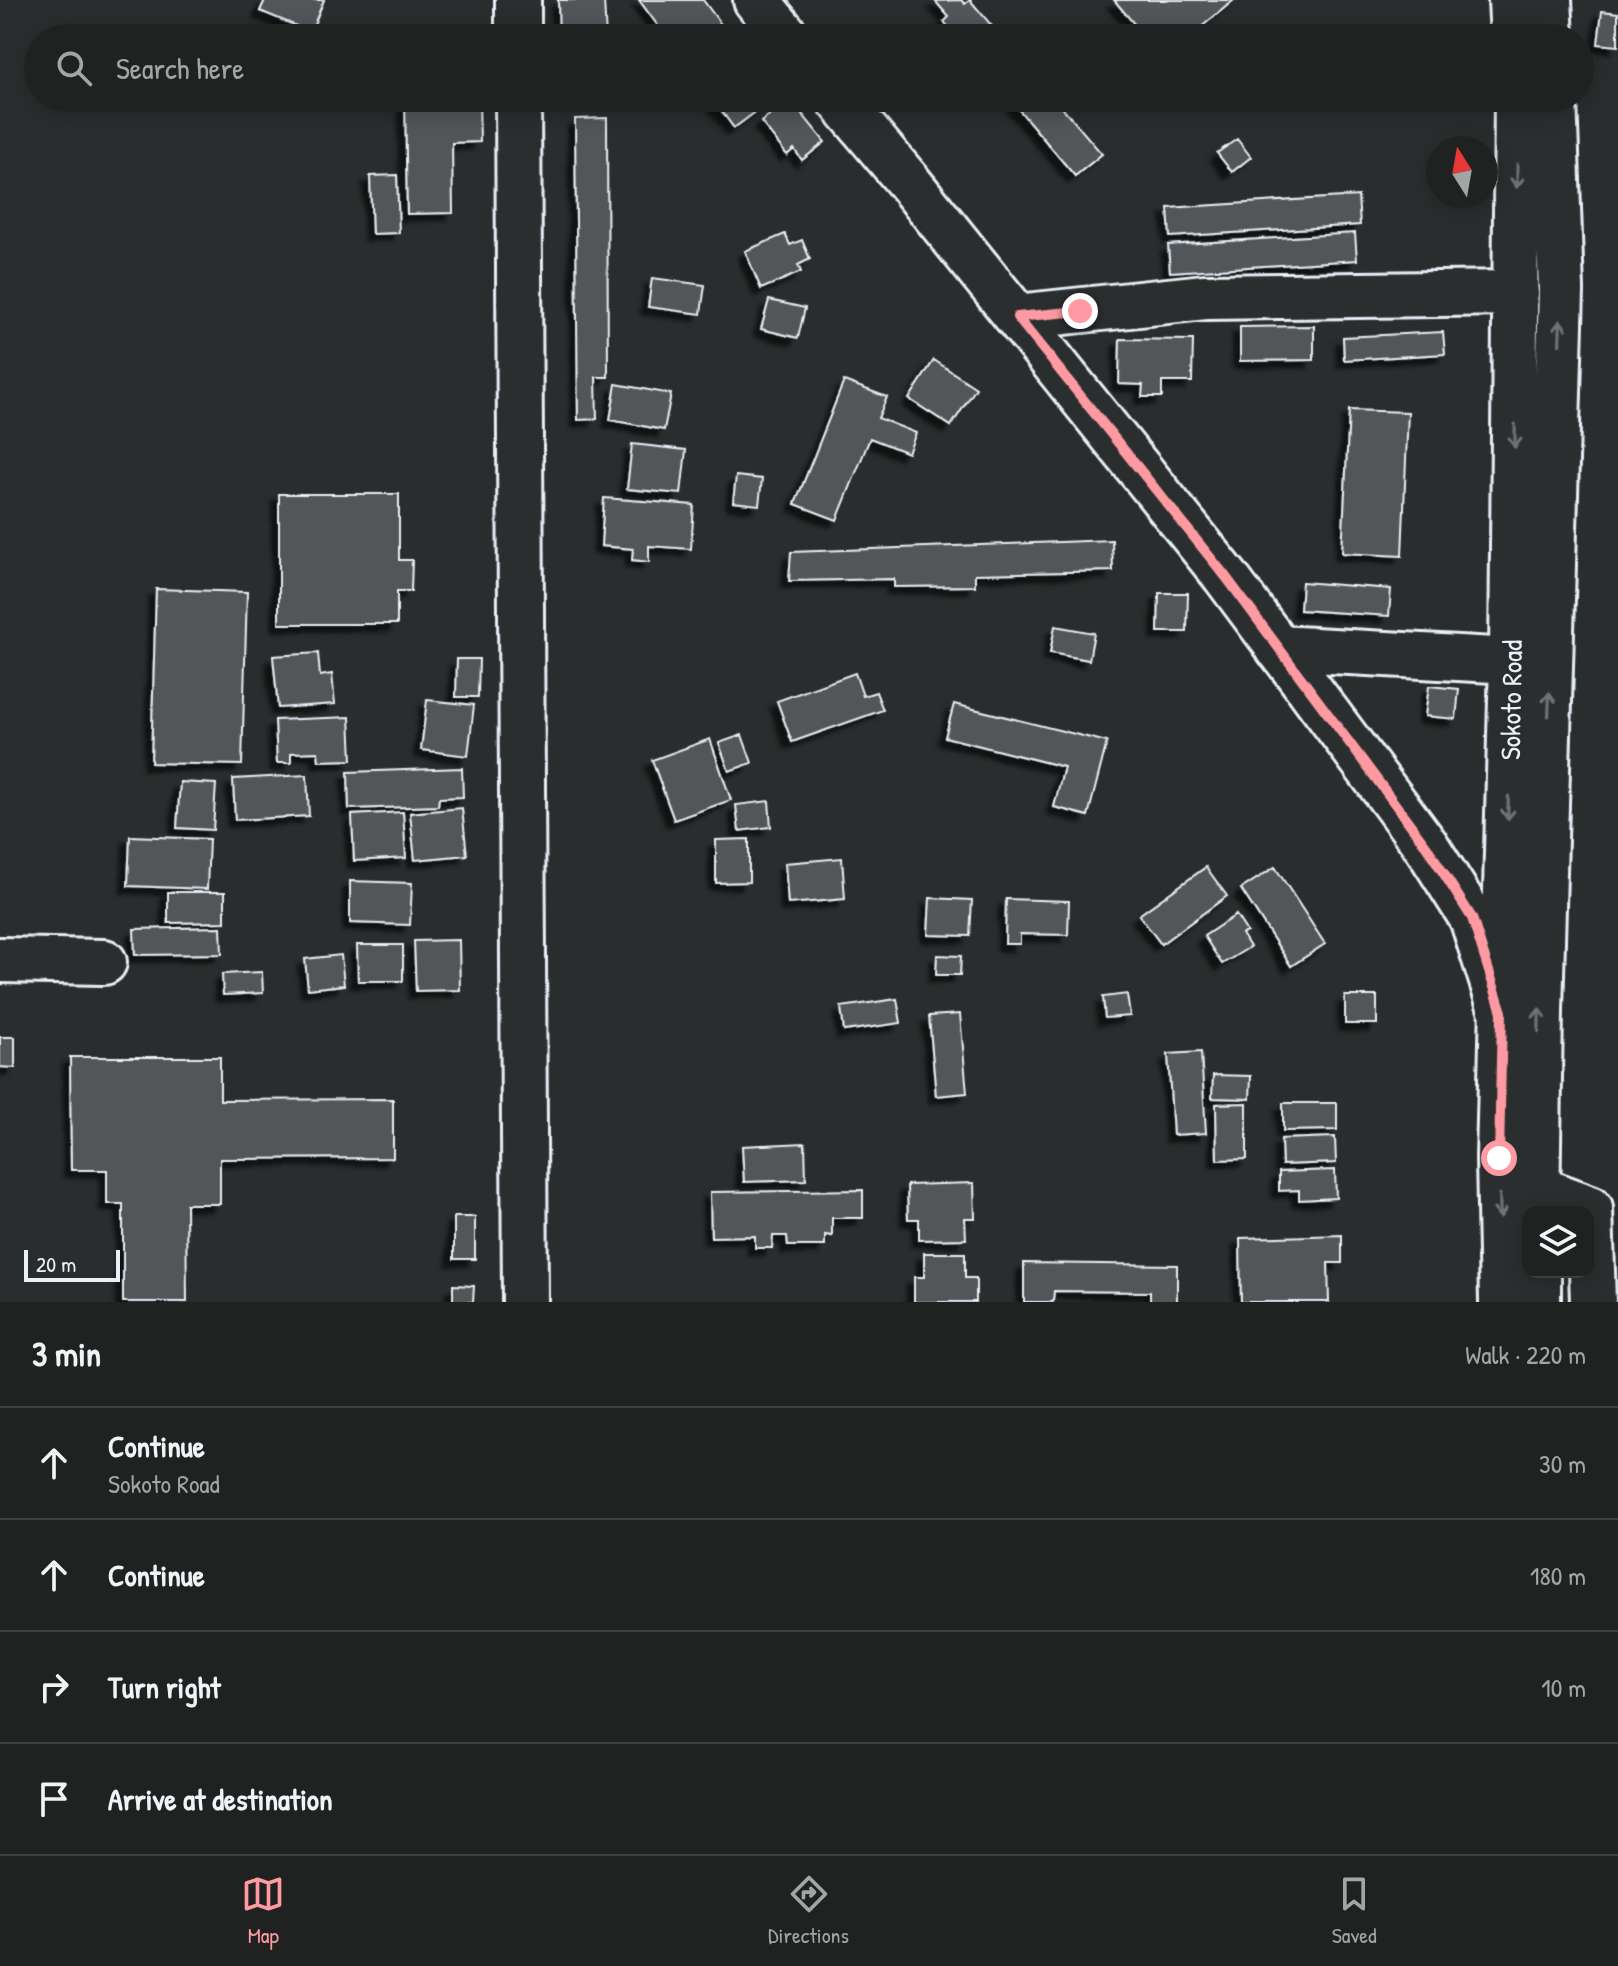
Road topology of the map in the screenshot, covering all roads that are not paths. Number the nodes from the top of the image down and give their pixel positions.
1 (518, 0) edge
2 (756, 0) edge
3 (1511, 0) edge
4 (1549, 0) edge
5 (518, 24) edge
6 (776, 24) edge
7 (1512, 24) edge
8 (1550, 24) edge
9 (518, 112) edge
10 (849, 112) edge
11 (1517, 112) edge
12 (1555, 112) edge
13 (1516, 293) junction
14 (1017, 317) junction
15 (1278, 648) junction
16 (1512, 661) junction
17 (0, 960) edge
18 (104, 962) dead end
19 (1502, 1012) junction
20 (1537, 1200) edge
21 (1604, 1210) edge
22 (1538, 1278) edge
23 (525, 1302) edge
24 (1502, 1302) edge
25 (1538, 1302) edge
26 (1593, 1302) edge

1 - 5 street
2 - 6 street
3 - 7 street
4 - 8 street
9 - 23 street
10 - 14 street
11 -> 13 street, Sokoto Road
20 -> 12 street, Sokoto Road
13 - 14 street
13 -> 16 street, Sokoto Road
14 - 15 street
15 - 16 street
15 - 19 street
16 -> 19 street, Sokoto Road
17 - 18 street
19 -> 24 street, Sokoto Road
20 - 21 street
21 - 26 street
22 - 25 street

